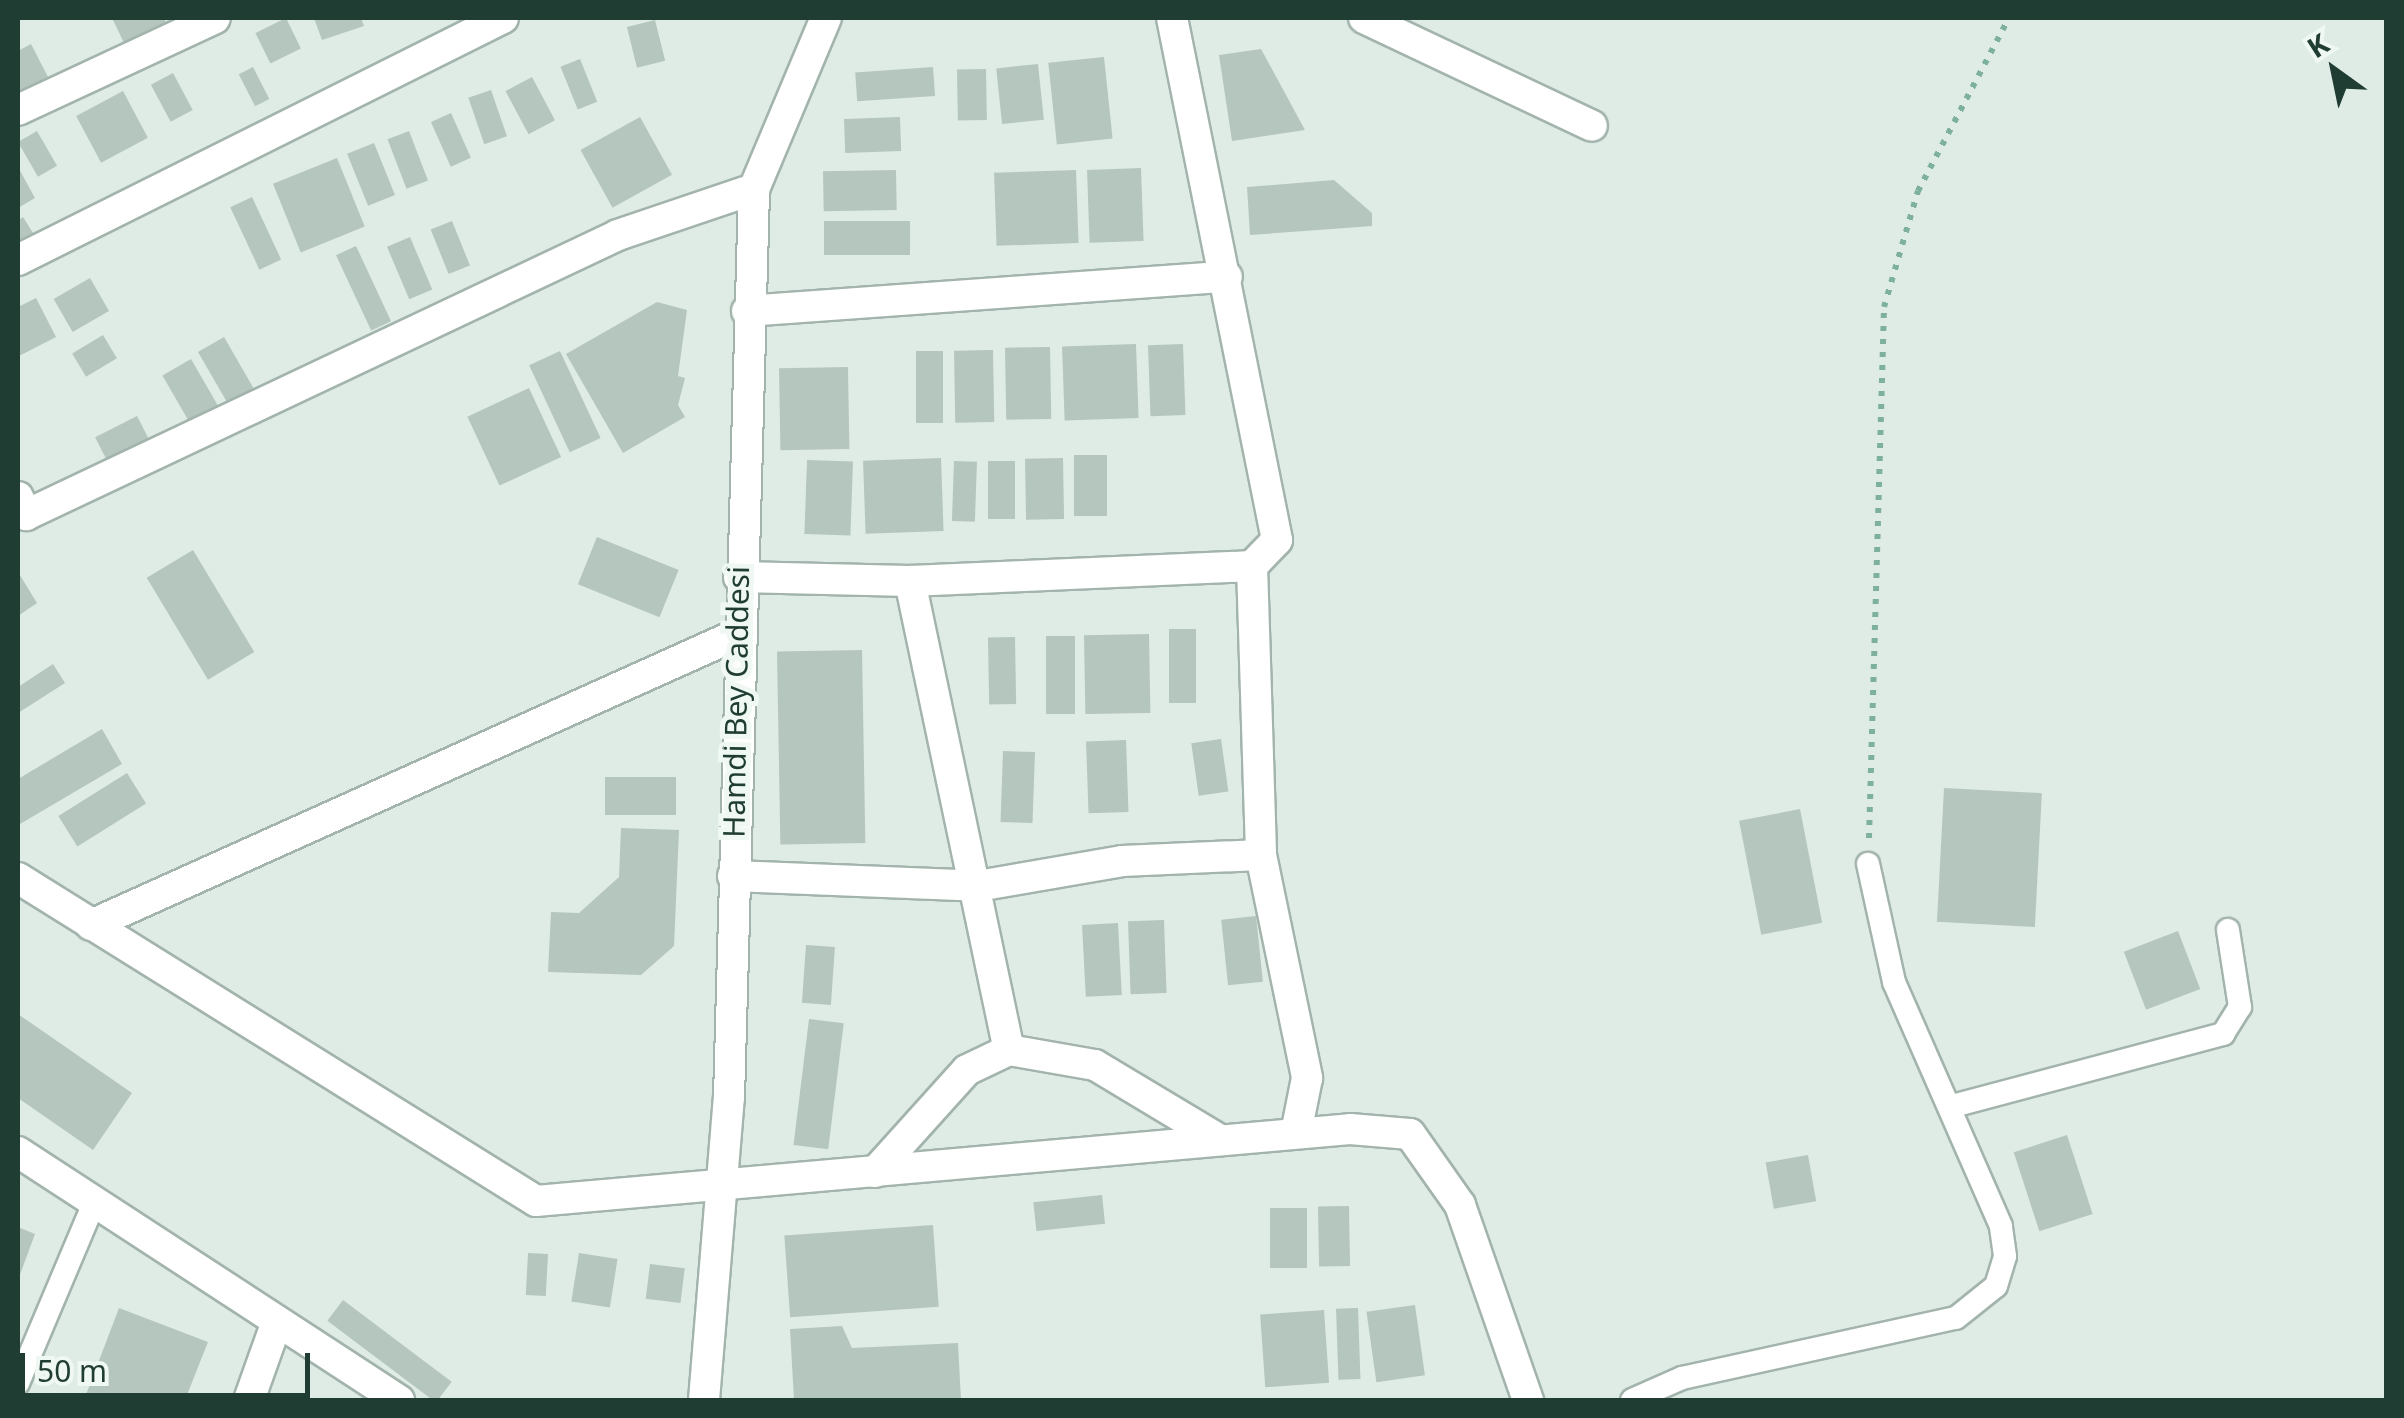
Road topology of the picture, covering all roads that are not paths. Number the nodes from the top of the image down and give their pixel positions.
1 (215, 18) edge
2 (503, 18) edge
3 (826, 18) edge
4 (1172, 18) edge
5 (1364, 18) edge
6 (18, 110) edge
7 (1592, 126) dead end
8 (754, 189) junction
9 (18, 260) edge
10 (1227, 277) junction
11 (747, 311) junction
12 (18, 497) edge
13 (1252, 566) junction
14 (739, 577) junction
15 (910, 581) junction
16 (738, 634) junction
17 (1261, 855) junction
18 (1868, 864) road end
19 (733, 876) junction
20 (18, 878) edge
21 (978, 886) junction
22 (91, 925) junction
23 (2228, 930) dead end
24 (1009, 1050) junction
25 (1949, 1108) junction
26 (1296, 1134) junction
27 (1220, 1140) junction
28 (18, 1152) edge
29 (875, 1172) junction
30 (723, 1186) junction
31 (94, 1204) junction
32 (276, 1324) junction
33 (18, 1383) edge
34 (250, 1400) edge
35 (399, 1400) edge
36 (704, 1400) edge
37 (1528, 1400) edge
38 (1632, 1400) edge

1 - 6 street
2 - 9 street
3 - 8 street, Hamdi Bey Caddesi
4 - 10 street
5 - 7 street
8 - 11 street, Hamdi Bey Caddesi
8 - 12 street
10 - 11 street
10 - 13 street
11 - 14 street, Hamdi Bey Caddesi
13 - 15 street
13 - 17 street
14 - 15 street
14 - 16 street, Hamdi Bey Caddesi
15 - 21 street
16 - 19 street, Hamdi Bey Caddesi
16 - 22 street
17 - 21 street
17 - 26 street
18 - 25 lane
19 - 21 street
19 - 30 street, Hamdi Bey Caddesi
20 - 22 street
21 - 24 street
22 - 30 street
23 - 25 lane
24 - 27 street
24 - 29 street
25 - 38 lane
26 - 27 street
26 - 37 street
27 - 29 street
28 - 31 street
29 - 30 street
30 - 36 street, Hamdi Bey Caddesi
31 - 32 street
31 - 33 lane
32 - 34 street
32 - 35 street

